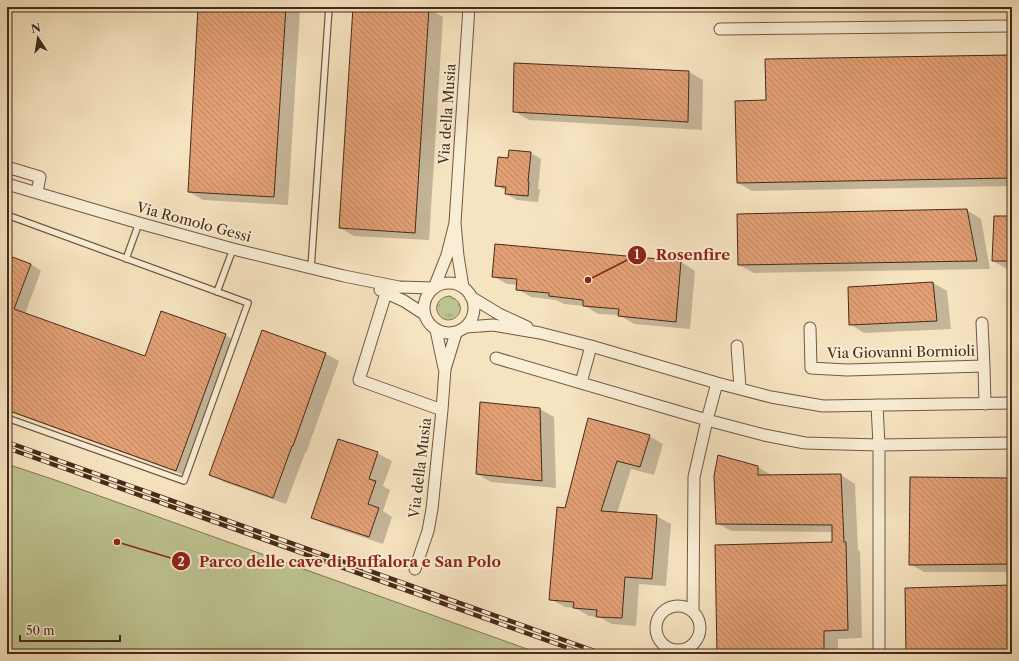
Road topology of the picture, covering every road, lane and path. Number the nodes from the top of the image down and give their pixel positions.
1 (329, 7) edge
2 (469, 7) edge
3 (1012, 26) edge
4 (720, 29) dead end
5 (7, 167) edge
6 (7, 184) edge
7 (37, 192) junction
8 (7, 215) edge
9 (139, 223) junction
10 (455, 223) junction
11 (233, 249) junction
12 (126, 259) junction
13 (311, 268) junction
14 (344, 276) junction
15 (463, 287) junction
16 (434, 288) junction
17 (217, 292) junction
18 (386, 293) junction
19 (471, 297) junction
20 (424, 314) junction
21 (982, 322) dead end
22 (467, 326) junction
23 (810, 328) dead end
24 (436, 330) junction
25 (456, 333) junction
26 (540, 333) junction
27 (591, 346) junction
28 (737, 346) dead end
29 (496, 358) dead end
30 (984, 366) junction
31 (445, 369) junction
32 (581, 383) junction
33 (716, 383) junction
34 (740, 388) junction
35 (1012, 403) edge
36 (985, 404) junction
37 (877, 405) junction
38 (442, 410) junction
39 (7, 418) edge
40 (707, 420) junction
41 (1012, 444) edge
42 (879, 445) junction
43 (415, 569) dead end
44 (693, 611) dead end
45 (879, 654) edge

1 - 13 lane
2 - 10 street, Via della Musia
3 - 4 street
5 - 7 street
6 - 7 street, Via Romolo Gessi
7 - 9 street, Via Romolo Gessi
8 - 12 lane
9 - 11 street, Via Romolo Gessi
9 - 12 lane
10 - 15 street, Via della Musia
10 - 16 street, Via della Musia
11 - 13 street, Via Romolo Gessi
11 - 17 lane
12 - 17 lane
13 - 14 street, Via Romolo Gessi
14 - 16 street, Via Romolo Gessi
14 - 18 street, Via Romolo Gessi
15 - 16 street
15 - 19 street, Via della Musia
16 - 20 street, Via della Musia
17 - 39 lane
18 - 20 street, Via Romolo Gessi
18 - 38 street
19 - 22 street
19 - 26 street
20 - 24 street, Via della Musia
21 - 30 street, Via Giovanni Bormioli
22 - 25 street
22 - 26 street
23 - 30 street, Via Giovanni Bormioli
24 - 25 street
24 - 31 street, Via della Musia
25 - 31 street, Via della Musia
26 - 27 street
27 - 32 street
27 - 33 street
28 - 34 street
29 - 32 street
30 - 36 street, Via Giovanni Bormioli
31 - 38 street, Via della Musia
32 - 40 street
33 - 34 street
33 - 40 street
34 - 37 street
35 - 36 street
36 - 37 street
37 - 42 street
38 - 43 street, Via della Musia
40 - 42 street
40 - 44 street
41 - 42 street
42 - 45 street

